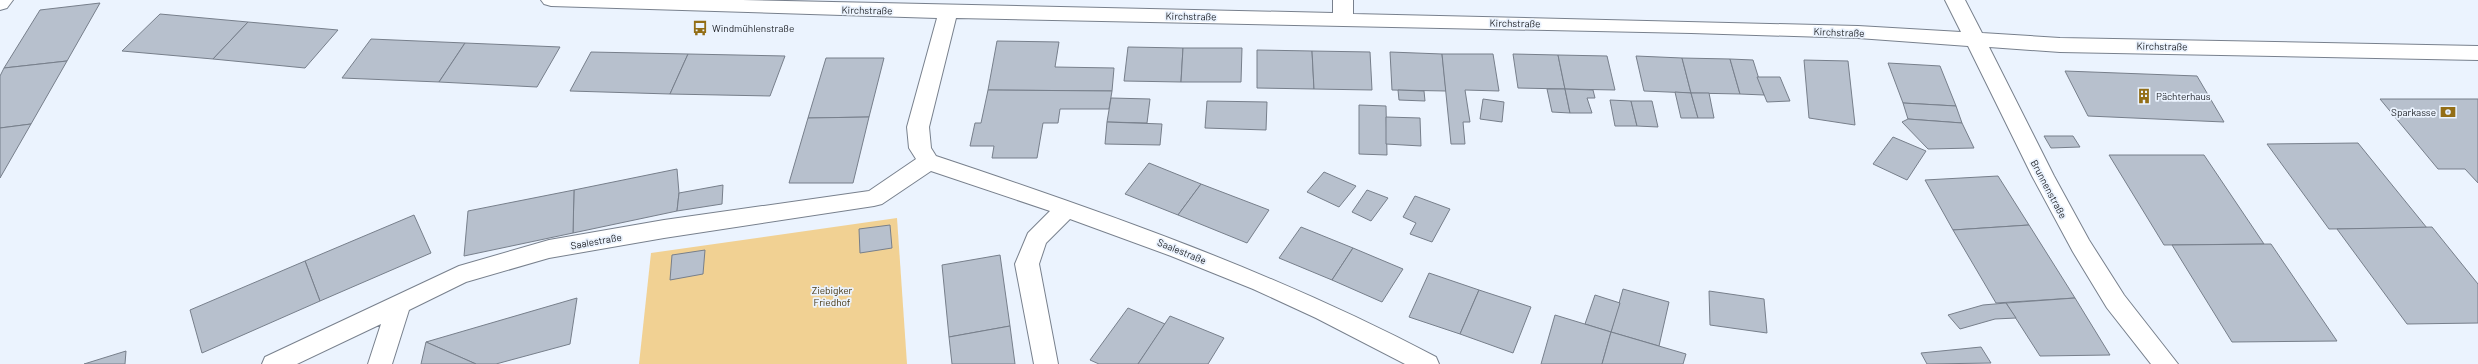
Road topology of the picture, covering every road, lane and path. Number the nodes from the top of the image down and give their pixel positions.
1 (3, 0) edge
2 (551, 0) edge
3 (1343, 0) edge
4 (1955, 0) edge
5 (722, 3) edge
6 (0, 4) edge
7 (948, 12) junction
8 (1343, 19) junction
9 (1977, 41) junction
10 (2478, 53) edge
11 (928, 162) junction
12 (1067, 208) junction
13 (399, 303) junction
14 (274, 364) edge
15 (380, 364) edge
16 (1046, 364) edge
17 (1427, 364) edge
18 (2166, 364) edge

1 - 6 street
2 - 5 street, Kirchstraße
3 - 8 street
4 - 9 street, Brunnenstraße
5 - 7 street, Kirchstraße
7 - 8 street, Kirchstraße
7 - 11 street
8 - 9 street, Kirchstraße
9 - 10 street, Kirchstraße
9 - 18 street, Brunnenstraße
11 - 12 street, Saalestraße
11 - 13 street, Saalestraße
12 - 16 street
12 - 17 street, Saalestraße
13 - 14 street, Saalestraße
13 - 15 street

